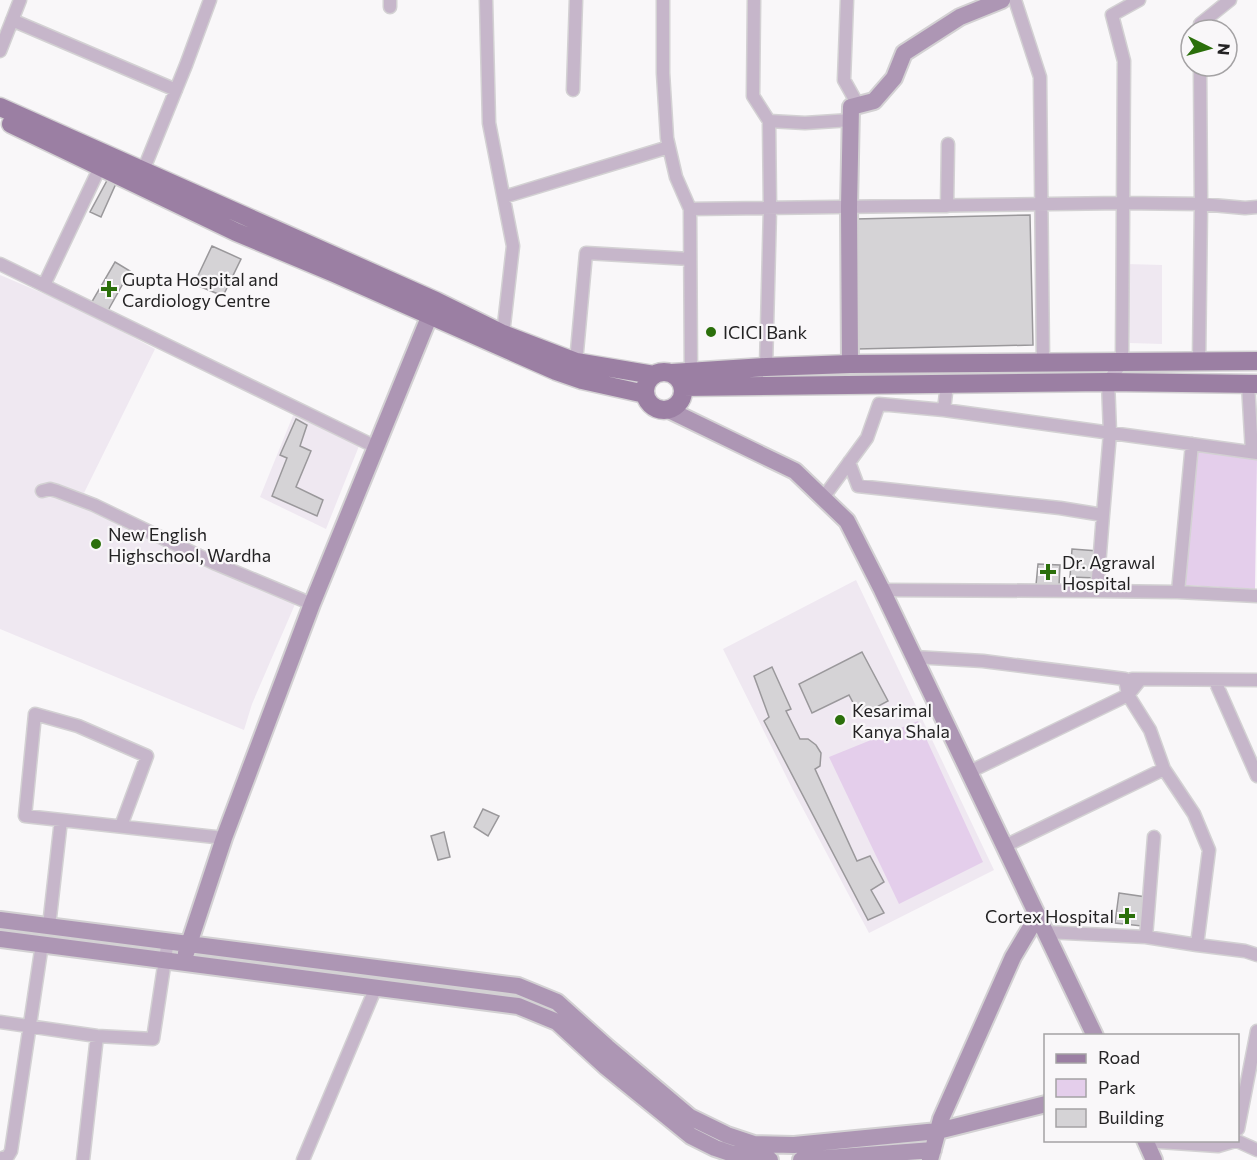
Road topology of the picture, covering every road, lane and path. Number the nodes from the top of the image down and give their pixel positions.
1 (20, 0) edge
2 (210, 0) edge
3 (486, 0) edge
4 (576, 0) edge
5 (663, 0) edge
6 (754, 0) edge
7 (847, 0) edge
8 (1002, 0) edge
9 (1015, 0) edge
10 (1139, 0) edge
11 (1230, 0) edge
12 (1208, 18) edge
13 (12, 20) junction
14 (0, 51) edge
15 (1200, 78) edge
16 (176, 90) junction
17 (573, 90) dead end
18 (0, 107) edge
19 (854, 112) junction
20 (0, 119) edge
21 (769, 121) junction
22 (948, 144) dead end
23 (669, 147) junction
24 (100, 167) junction
25 (143, 171) junction
26 (504, 197) junction
27 (1122, 203) junction
28 (1201, 204) junction
29 (1040, 205) junction
30 (947, 206) junction
31 (849, 207) junction
32 (1257, 207) edge
33 (770, 208) junction
34 (690, 209) junction
35 (690, 259) junction
36 (0, 264) edge
37 (44, 285) junction
38 (433, 308) junction
39 (502, 334) junction
40 (1257, 361) edge
41 (576, 362) junction
42 (1122, 362) junction
43 (1199, 362) junction
44 (1044, 363) junction
45 (850, 364) junction
46 (766, 367) junction
47 (681, 380) junction
48 (1108, 382) junction
49 (878, 384) junction
50 (947, 384) junction
51 (1253, 384) edge
52 (645, 394) junction
53 (879, 404) junction
54 (944, 410) junction
55 (675, 412) junction
56 (1110, 433) junction
57 (1192, 444) junction
58 (376, 447) junction
59 (1255, 453) edge
60 (849, 462) junction
61 (42, 491) dead end
62 (823, 498) junction
63 (1103, 515) junction
64 (882, 590) junction
65 (1098, 591) junction
66 (1178, 592) junction
67 (1257, 596) edge
68 (312, 604) junction
69 (914, 657) junction
70 (1125, 679) junction
71 (1140, 680) junction
72 (1257, 680) edge
73 (1215, 681) junction
74 (1128, 695) junction
75 (1164, 769) junction
76 (969, 772) junction
77 (1257, 776) edge
78 (61, 820) junction
79 (121, 826) junction
80 (1154, 837) dead end
81 (224, 838) junction
82 (1005, 846) junction
83 (1038, 915) junction
84 (0, 920) edge
85 (49, 926) junction
86 (1046, 932) junction
87 (1146, 937) junction
88 (0, 939) edge
89 (168, 940) junction
90 (188, 943) junction
91 (42, 944) junction
92 (1197, 945) junction
93 (1257, 955) edge
94 (165, 960) junction
95 (184, 962) junction
96 (376, 987) junction
97 (0, 1022) edge
98 (31, 1026) junction
99 (1257, 1031) edge
100 (1095, 1034) edge
101 (97, 1036) junction
102 (1254, 1057) edge
103 (1044, 1104) edge
104 (1239, 1124) edge
105 (938, 1131) junction
106 (1145, 1142) edge
107 (1160, 1142) edge
108 (1232, 1142) edge
109 (1238, 1142) edge
110 (1253, 1148) edge
111 (932, 1155) edge
112 (0, 1159) edge
113 (82, 1160) edge
114 (303, 1160) edge
115 (770, 1160) edge
116 (801, 1160) edge
117 (1154, 1160) edge
118 (1254, 1160) edge

1 - 13 street
2 - 16 street
3 - 26 street
4 - 17 street
5 - 23 street
6 - 21 street
7 - 19 street
8 - 19 main road
9 - 29 street
10 - 27 street
11 - 12 street
13 - 14 street
13 - 16 street
15 - 28 street
16 - 25 street
18 - 25 main road
19 - 21 street
19 - 31 main road
20 - 24 main road
21 - 33 street
22 - 30 street
23 - 26 street
23 - 34 street
24 - 37 street
24 - 38 main road
25 - 38 main road
26 - 39 street
27 - 28 street
27 - 29 street
27 - 42 street
28 - 32 street
28 - 43 street
29 - 30 street
29 - 44 street
30 - 31 street
31 - 33 street
31 - 45 main road
33 - 34 street
33 - 46 street
34 - 35 street
35 - 41 street
35 - 47 street
36 - 37 street
37 - 58 street
38 - 39 main road
38 - 52 main road
38 - 58 main road
39 - 41 main road
40 - 43 main road
41 - 47 main road
42 - 43 main road
42 - 44 main road
42 - 48 street
44 - 45 main road
45 - 46 main road
46 - 47 main road
47 - 49 main road
47 - 52 main road
47 - 55 main road
48 - 50 main road
48 - 51 main road
48 - 56 street
49 - 50 main road
49 - 53 street
50 - 54 street
51 - 59 street
52 - 55 main road
53 - 54 street
53 - 60 street
54 - 56 street
55 - 62 main road
56 - 57 street
56 - 63 street
57 - 59 street
57 - 66 street
58 - 68 main road
60 - 62 street
60 - 63 street
61 - 68 street
62 - 64 main road
63 - 65 street
64 - 65 street
64 - 69 main road
65 - 66 street
66 - 67 street
68 - 81 main road
69 - 70 street
69 - 76 main road
70 - 71 street
70 - 74 street
71 - 73 street
71 - 74 street
72 - 73 street
73 - 77 street
74 - 75 street
74 - 76 street
75 - 82 street
75 - 92 street
76 - 82 main road
78 - 79 street
78 - 79 street
78 - 85 street
79 - 81 street
80 - 87 street
81 - 90 main road
82 - 83 main road
83 - 86 main road
83 - 105 main road
84 - 85 main road
85 - 89 main road
86 - 87 street
86 - 100 main road
87 - 92 street
88 - 91 main road
89 - 90 main road
89 - 94 street
90 - 95 main road
90 - 105 main road
91 - 94 main road
91 - 98 street
92 - 93 street
94 - 95 main road
94 - 101 street
95 - 96 main road
96 - 114 street
96 - 115 main road
97 - 98 street
98 - 101 street
98 - 112 street
99 - 102 street
101 - 113 street
102 - 104 street
103 - 105 main road
105 - 111 main road
106 - 117 main road
107 - 108 street
109 - 110 street
110 - 118 street
111 - 116 main road

